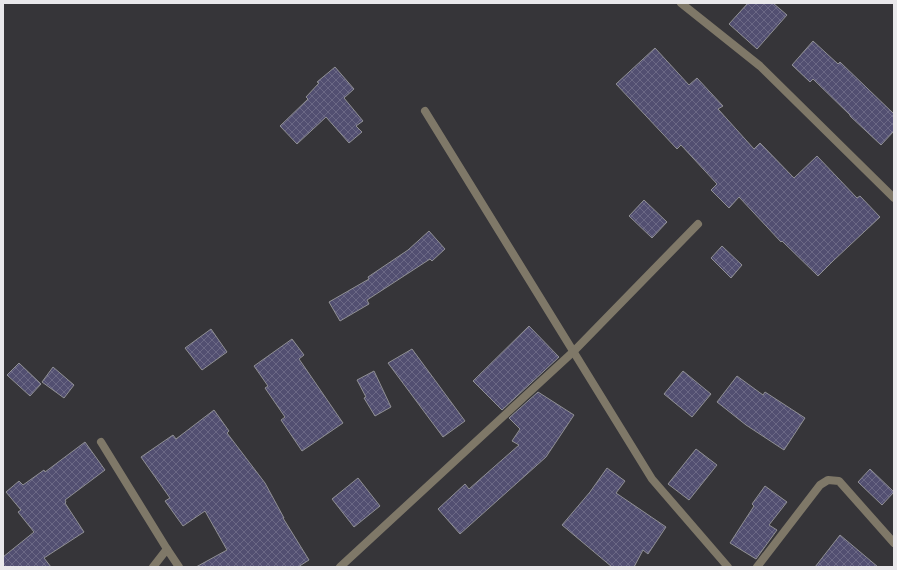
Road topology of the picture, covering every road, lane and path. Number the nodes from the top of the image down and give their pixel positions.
1 (681, 3) edge
2 (425, 111) dead end
3 (894, 198) edge
4 (698, 224) dead end
5 (574, 351) junction
6 (101, 442) dead end
7 (894, 543) edge
8 (167, 549) junction
9 (153, 567) edge
10 (179, 567) edge
11 (340, 567) edge
12 (728, 567) edge
13 (757, 567) edge

1 - 3 street
2 - 5 street
4 - 5 street
5 - 11 street
5 - 12 street
6 - 8 street
7 - 13 street
8 - 9 street
8 - 10 street

